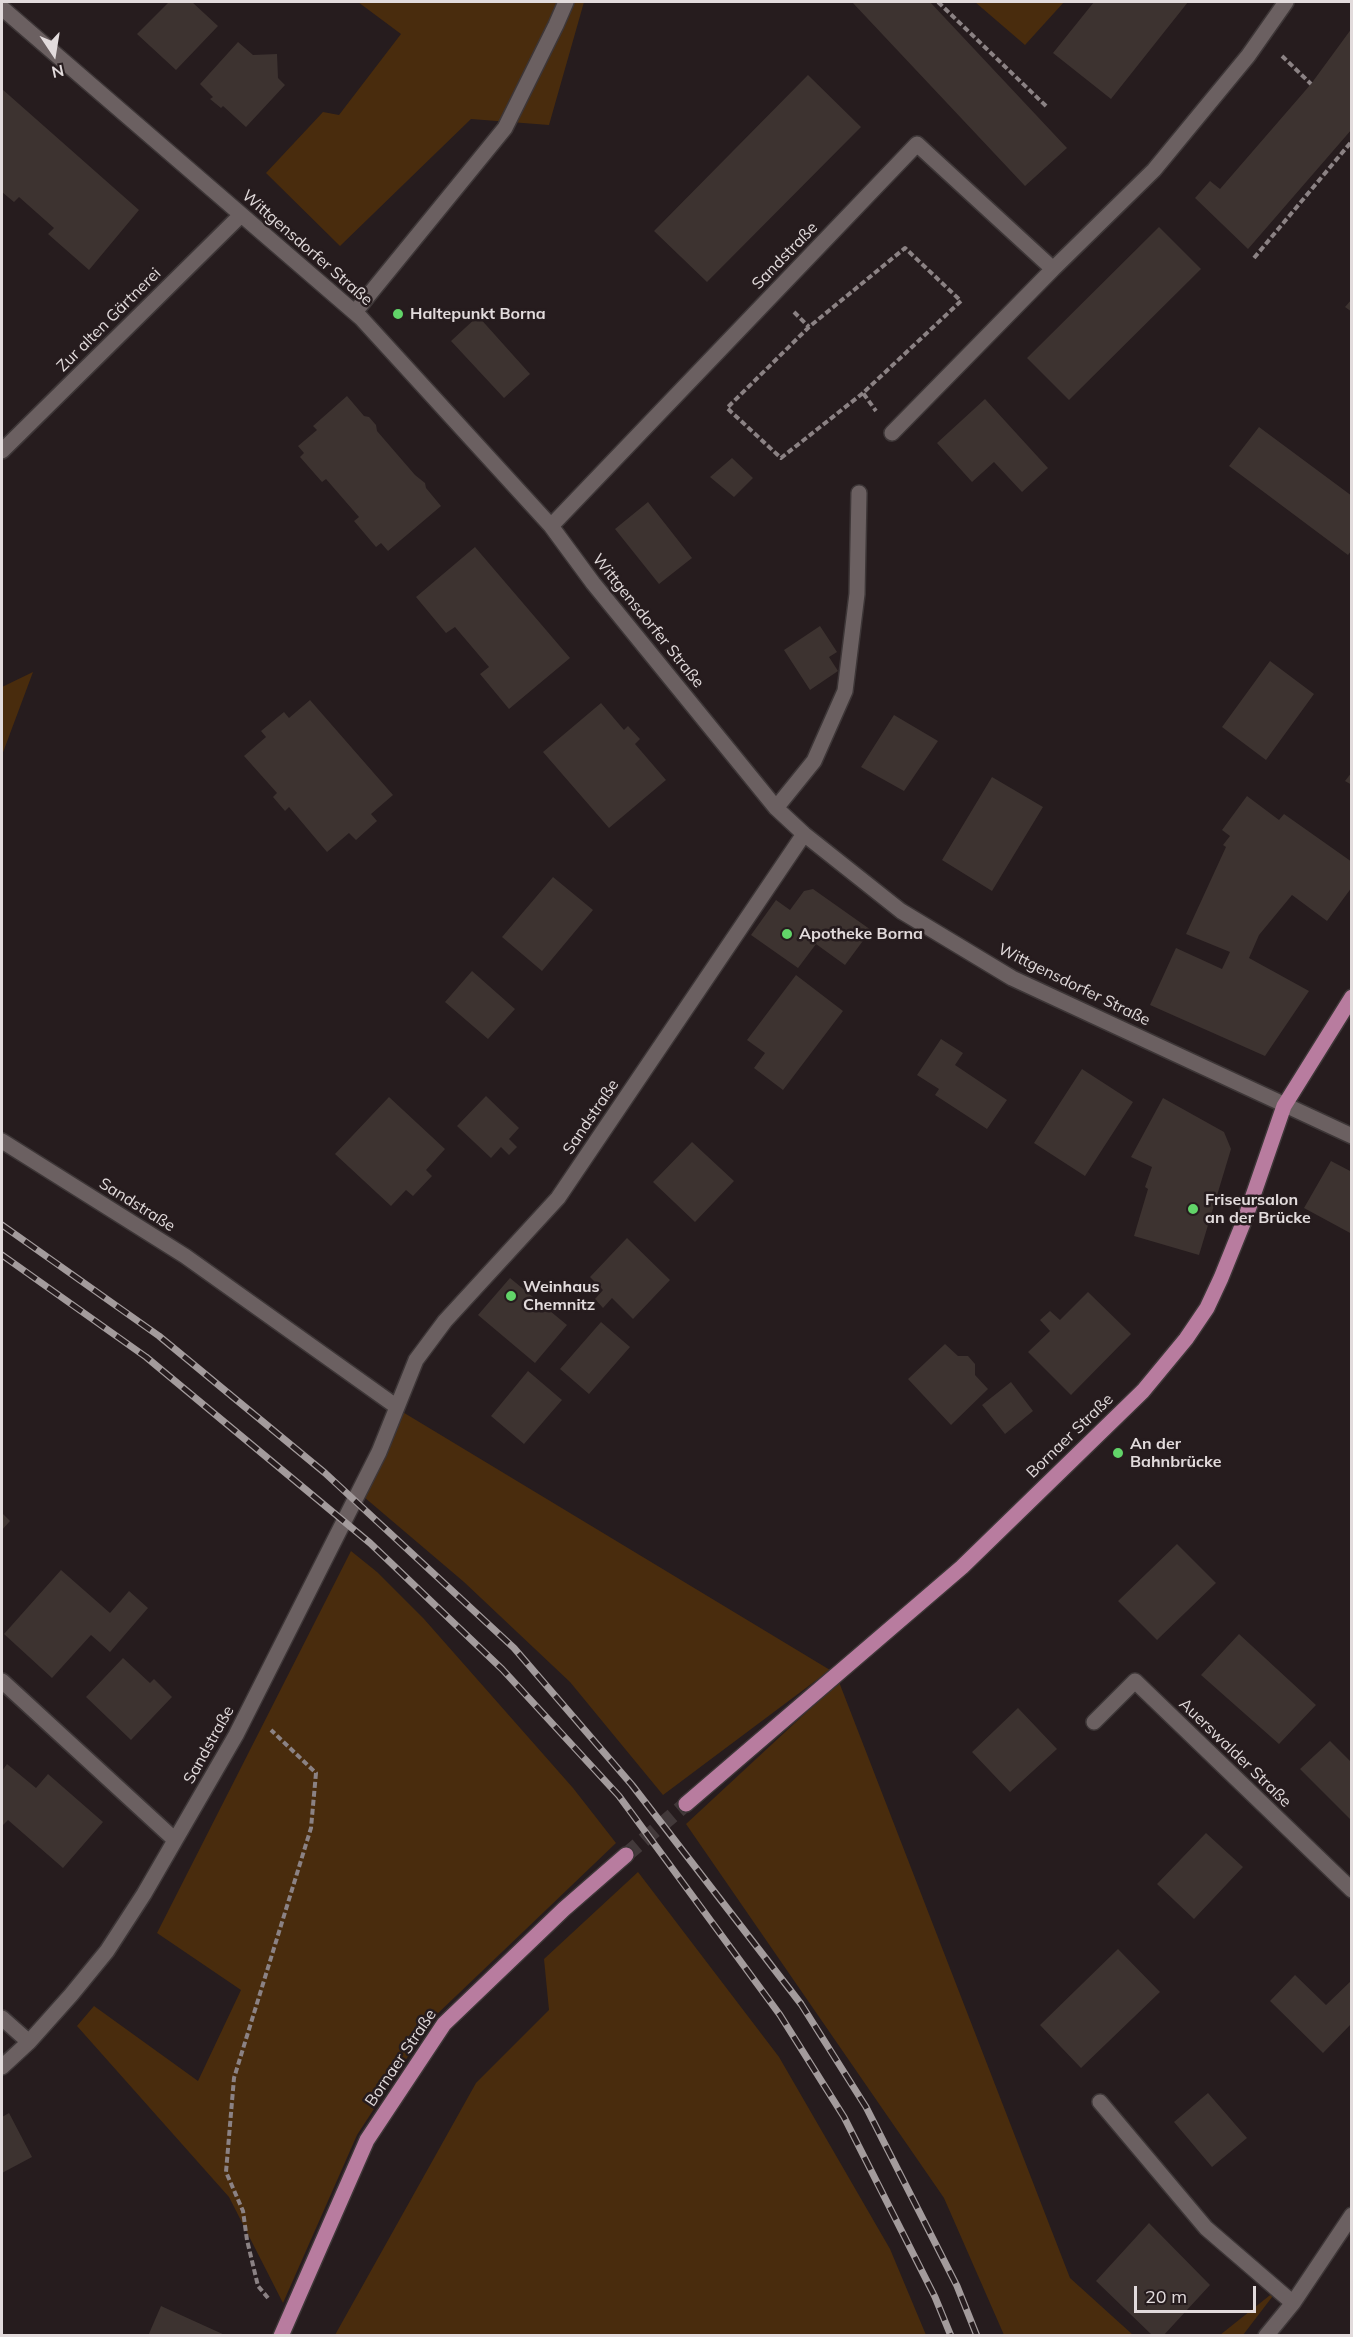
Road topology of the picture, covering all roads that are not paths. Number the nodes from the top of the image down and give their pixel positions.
1 (566, 2) edge
2 (1286, 2) edge
3 (2, 8) edge
4 (241, 215) junction
5 (1053, 269) junction
6 (355, 312) junction
7 (892, 433) road end
8 (2, 451) edge
9 (859, 493) dead end
10 (551, 526) junction
11 (776, 808) junction
12 (804, 834) junction
13 (1352, 996) edge
14 (1284, 1106) junction
15 (1352, 1136) edge
16 (2, 1141) edge
17 (397, 1407) junction
18 (2, 1681) edge
19 (1094, 1722) dead end
20 (686, 1804) tunnel mouth
21 (175, 1840) junction
22 (626, 1856) tunnel mouth
23 (1352, 1890) edge
24 (2, 2018) edge
25 (29, 2042) junction
26 (2, 2067) edge
27 (1100, 2102) dead end
28 (1352, 2216) edge
29 (1293, 2303) junction
30 (284, 2329) edge
31 (1266, 2336) edge

1 - 6 street
2 - 5 street
3 - 4 street, Wittgensdorfer Straße
4 - 6 street, Wittgensdorfer Straße
4 - 8 street, Zur alten Gärtnerei
5 - 7 street
5 - 10 street, Sandstraße
6 - 10 street, Wittgensdorfer Straße
9 - 11 street
10 - 11 street, Wittgensdorfer Straße
11 - 12 street, Wittgensdorfer Straße
12 - 14 street, Wittgensdorfer Straße
12 - 17 street, Sandstraße
13 - 14 main road, Bornaer Straße
14 - 15 street, Wittgensdorfer Straße
14 - 20 main road, Bornaer Straße
16 - 17 street, Sandstraße
17 - 21 street, Sandstraße
18 - 21 street
19 - 23 street, Auerswalder Straße
21 - 25 street, Sandstraße
22 - 30 main road, Bornaer Straße
24 - 25 street
25 - 26 street, Sandstraße
27 - 29 street
28 - 29 street
29 - 31 street

